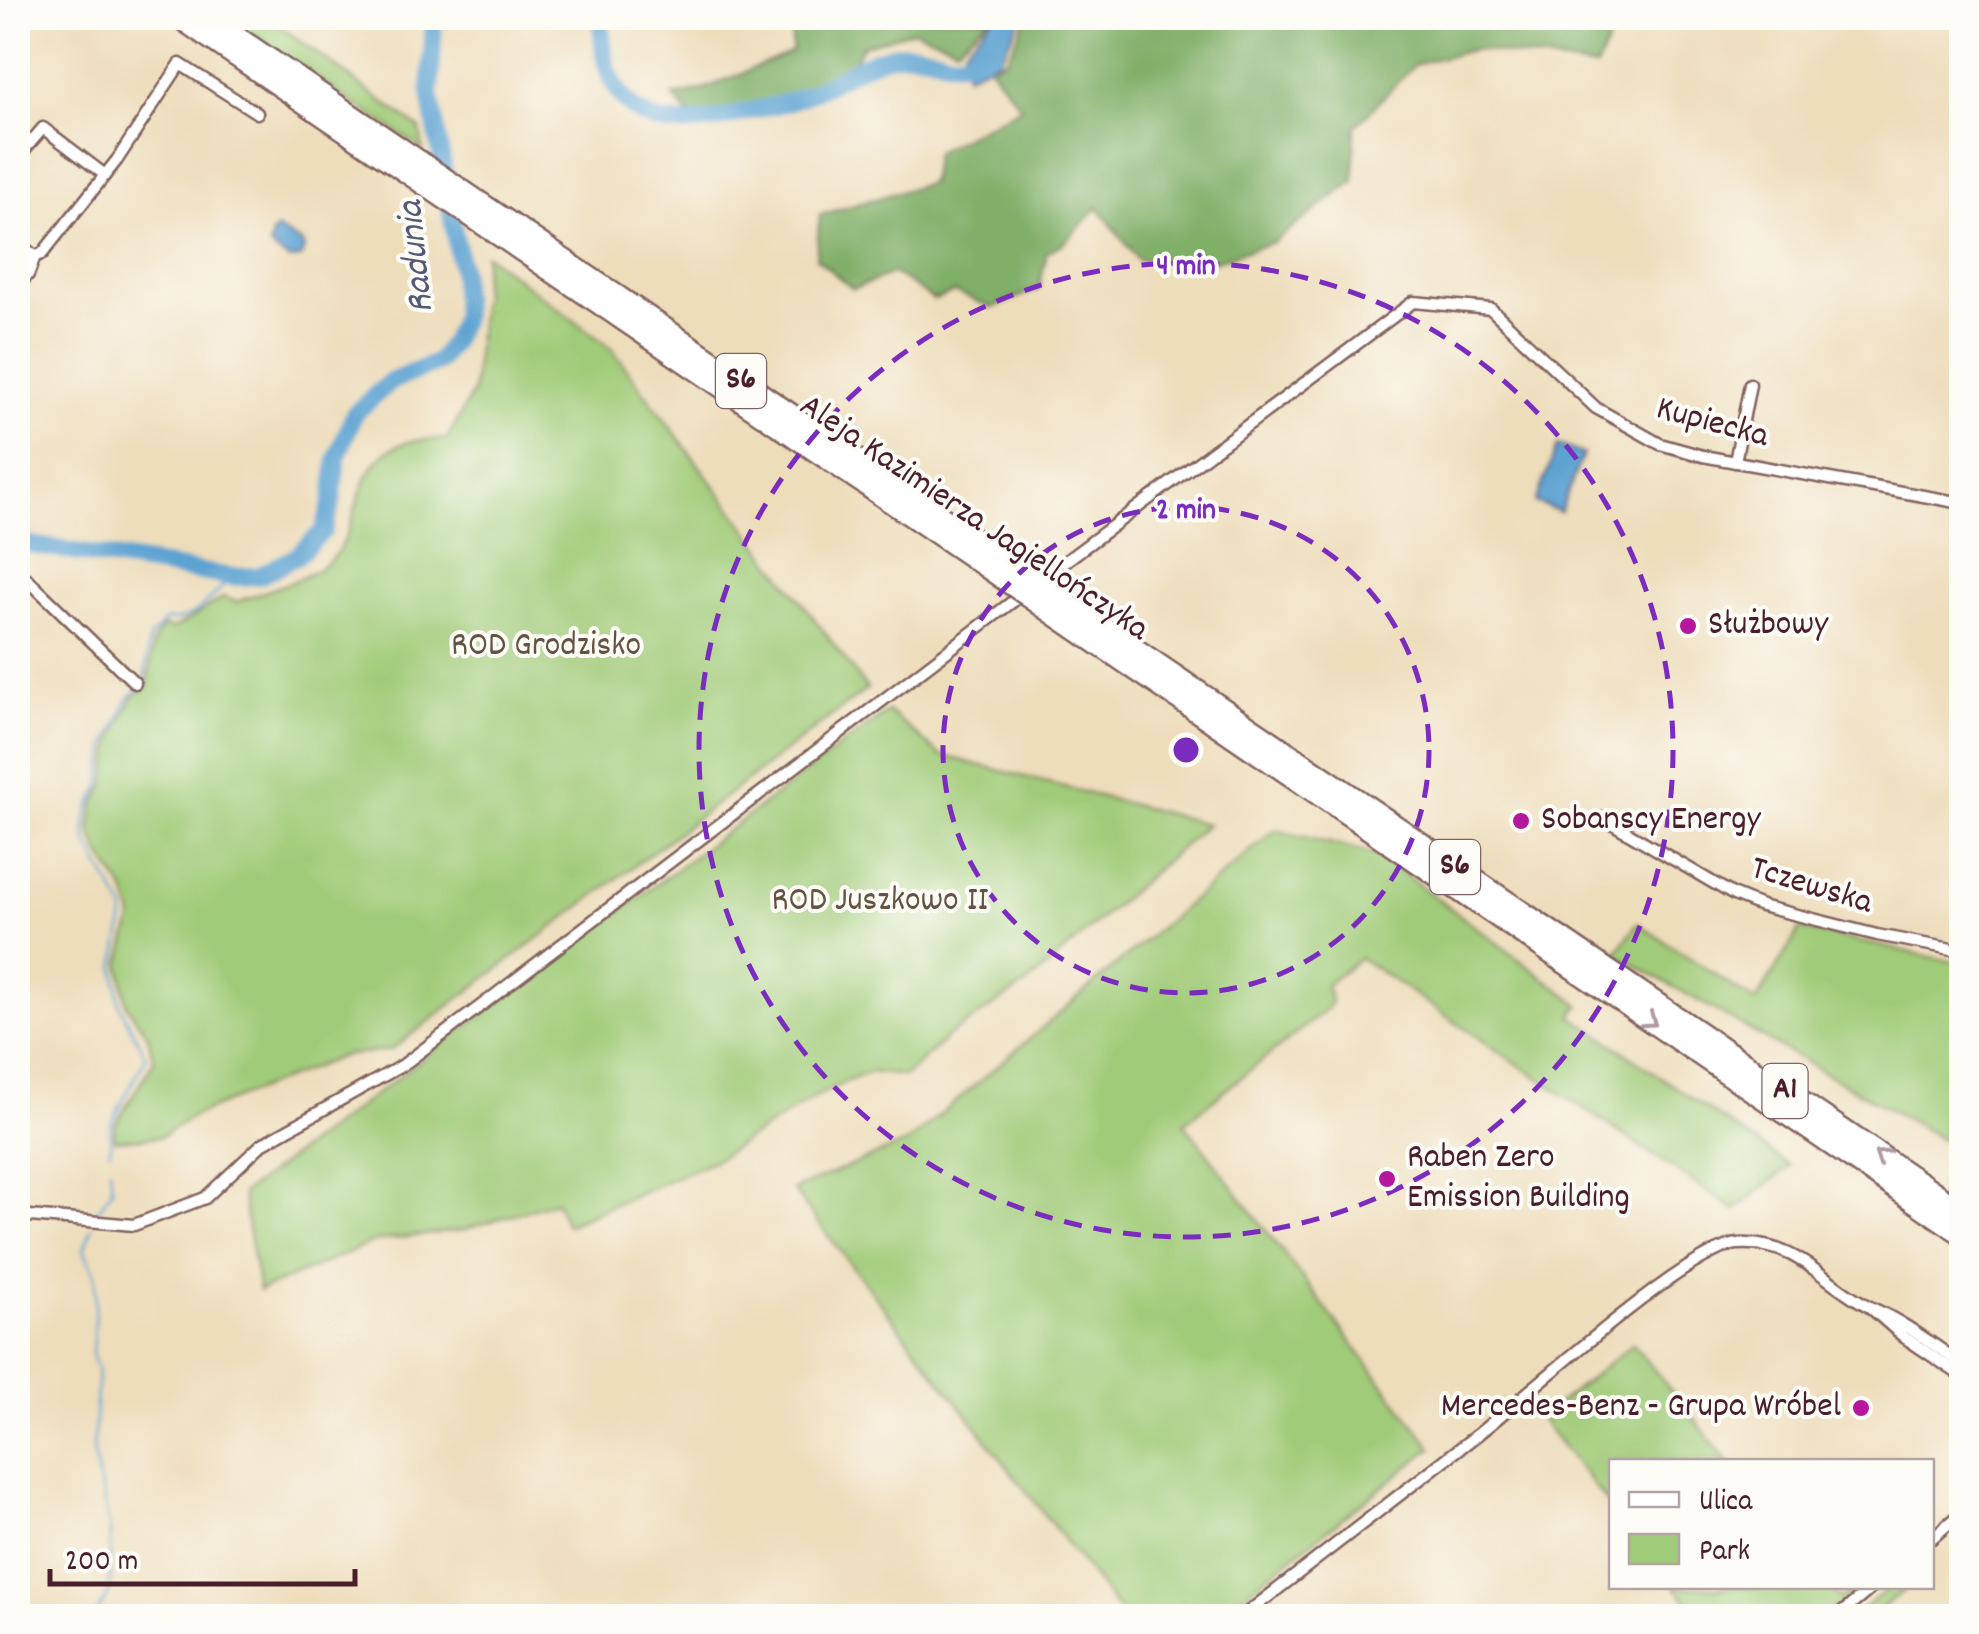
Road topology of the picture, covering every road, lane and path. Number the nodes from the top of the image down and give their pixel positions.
1 (201, 24) edge
2 (257, 113) dead end
3 (18, 157) edge
4 (418, 171) junction
5 (105, 176) junction
6 (18, 246) edge
7 (32, 257) junction
8 (18, 282) edge
9 (1750, 384) dead end
10 (1735, 462) junction
11 (1962, 503) edge
12 (1002, 568) junction
13 (18, 580) edge
14 (1048, 592) junction
15 (1016, 599) dead end
16 (135, 683) dead end
17 (1603, 818) dead end
18 (1962, 952) edge
19 (1586, 966) junction
20 (1962, 1211) edge
21 (18, 1216) edge
22 (1962, 1234) edge
23 (1871, 1307) junction
24 (1962, 1364) edge
25 (1962, 1376) edge
26 (1962, 1512) edge
27 (1934, 1536) edge
28 (1870, 1589) edge
29 (1243, 1616) edge
30 (1838, 1616) edge

1 - 4 highway, Aleja Kazimierza Jagiellończyka / S6
2 - 5 street
3 - 5 street
4 - 12 highway, Aleja Kazimierza Jagiellończyka / S6
4 - 12 highway, Aleja Kazimierza Jagiellończyka / S6
5 - 7 street
6 - 7 street
7 - 8 street
9 - 10 street
10 - 11 street, Kupiecka
10 - 14 street, Kupiecka
12 - 14 highway, Aleja Kazimierza Jagiellończyka / S6, bridge
13 - 16 street
14 - 19 highway, Aleja Kazimierza Jagiellończyka / S6
15 - 21 street
17 - 18 street, Tczewska
20 -> 19 highway, A1
19 -> 22 highway, A1
23 - 24 street
23 - 25 street
23 - 29 street
26 - 27 street
28 - 30 street

